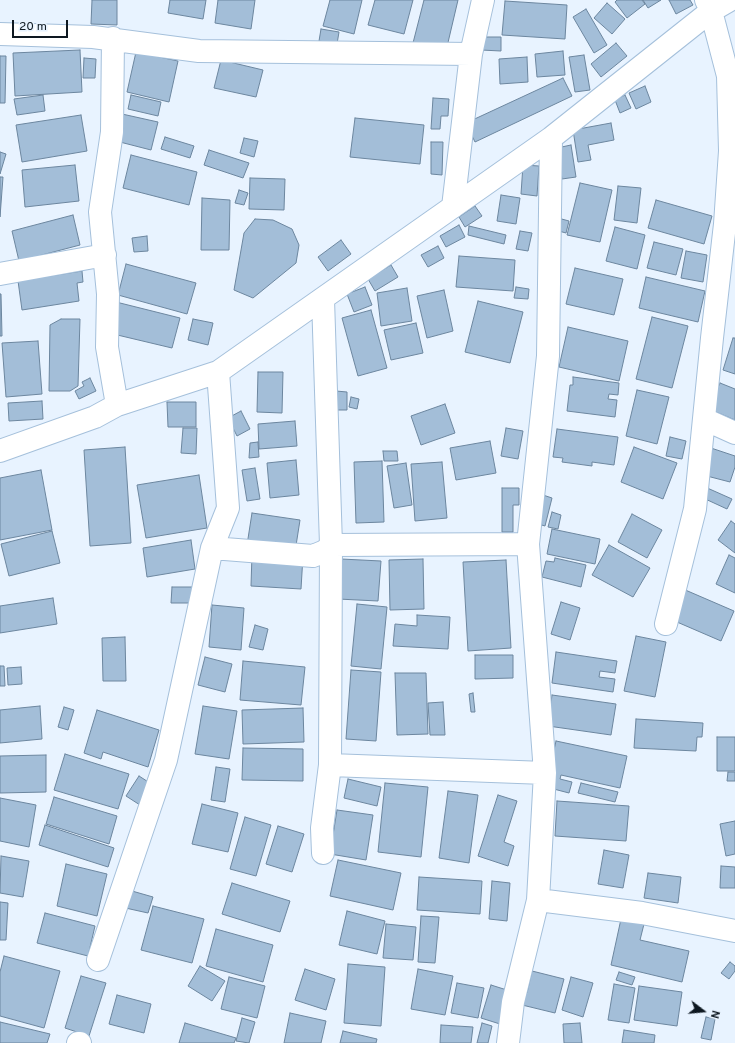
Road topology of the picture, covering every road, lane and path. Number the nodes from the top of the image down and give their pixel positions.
1 (483, 0) edge
2 (730, 0) edge
3 (708, 6) edge
4 (0, 34) edge
5 (113, 38) junction
6 (471, 54) junction
7 (551, 138) junction
8 (453, 207) junction
9 (105, 255) junction
10 (0, 274) edge
11 (323, 298) junction
12 (218, 372) junction
13 (117, 405) junction
14 (704, 419) junction
15 (735, 433) edge
16 (0, 451) edge
17 (528, 544) junction
18 (332, 545) junction
19 (212, 548) junction
20 (666, 624) dead end
21 (330, 765) junction
22 (546, 774) junction
23 (323, 853) dead end
24 (538, 900) junction
25 (735, 932) edge
26 (98, 960) dead end
27 (508, 1043) edge

1 - 6 street
2 - 3 street
3 - 7 street
3 - 14 street
4 - 5 street
5 - 6 street
5 - 9 street
6 - 8 street
7 - 8 street
7 - 17 street
8 - 11 street
9 - 10 street
9 - 13 street
11 - 12 street
11 - 18 street
12 - 13 street
12 - 19 street
13 - 16 street
14 - 15 street
14 - 20 street
17 - 18 street
17 - 22 street
18 - 19 street
18 - 21 street
19 - 26 street
21 - 22 street
21 - 23 street
22 - 24 street
24 - 25 street
24 - 27 street

